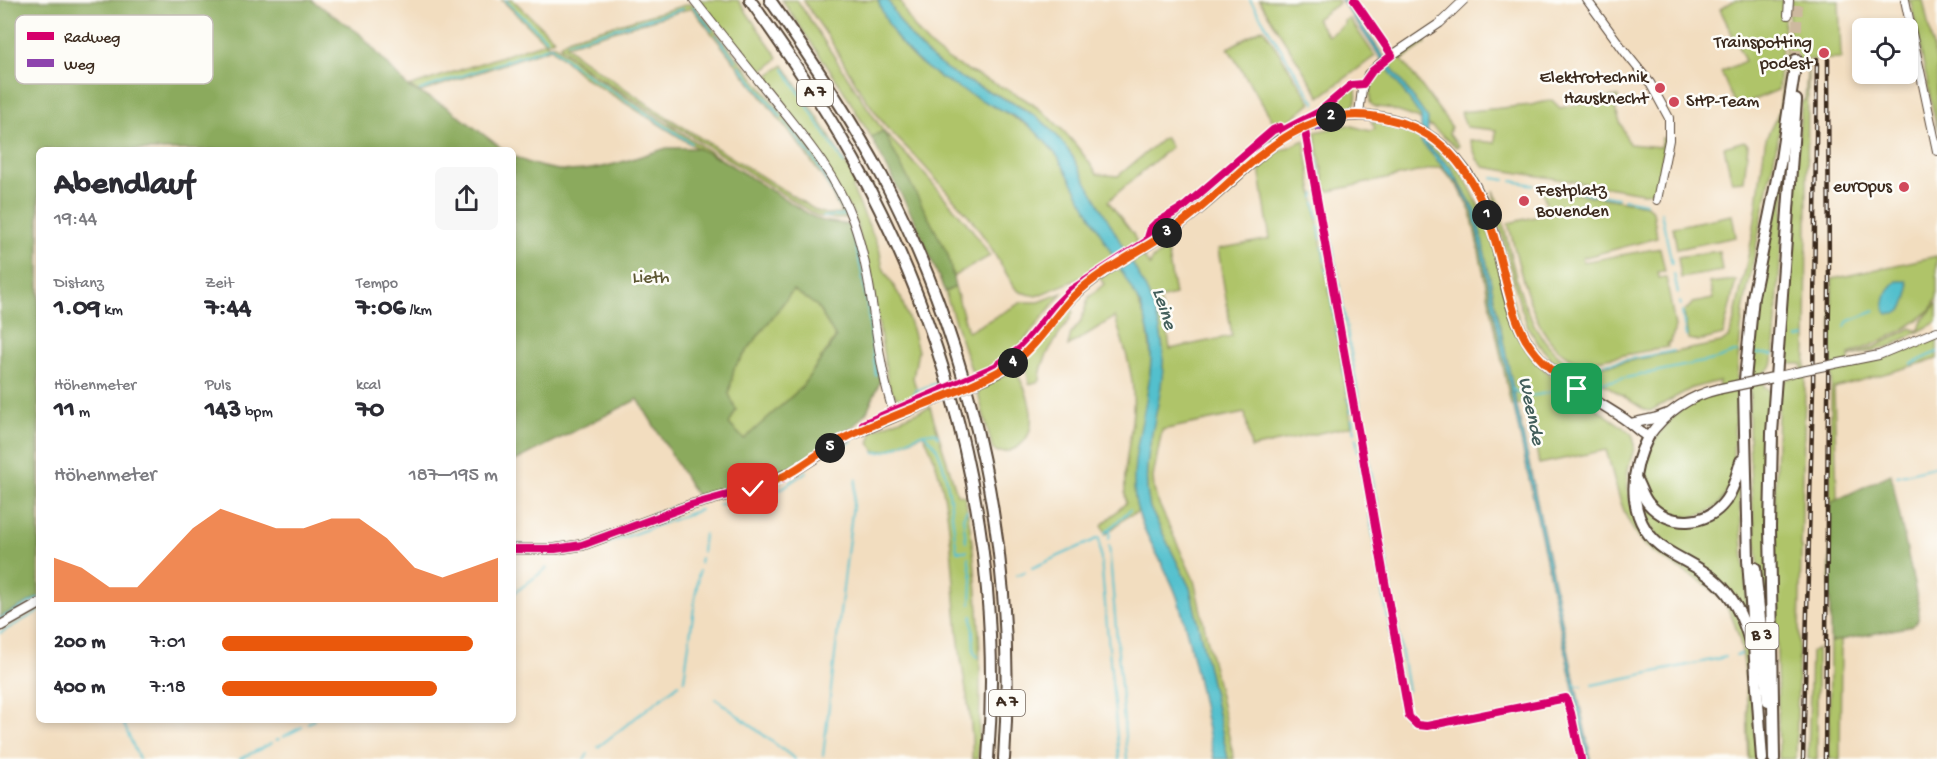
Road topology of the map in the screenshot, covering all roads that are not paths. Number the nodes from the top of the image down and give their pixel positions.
1 (694, 0) edge
2 (750, 0) edge
3 (770, 0) edge
4 (1354, 0) edge
5 (1464, 0) edge
6 (1587, 0) edge
7 (1789, 0) edge
8 (1905, 0) edge
9 (1788, 15) dead end
10 (1390, 56) junction
11 (1359, 114) junction
12 (1937, 151) edge
13 (1657, 200) dead end
14 (1934, 331) edge
15 (1773, 377) junction
16 (1670, 413) junction
17 (895, 417) junction
18 (1629, 421) junction
19 (1649, 436) junction
20 (1744, 452) junction
21 (1634, 476) junction
22 (1747, 514) junction
23 (516, 549) edge
24 (36, 606) edge
25 (0, 626) edge
26 (1754, 657) junction
27 (988, 759) edge
28 (1004, 759) edge
29 (1762, 759) edge
30 (1774, 759) edge

1 - 17 street
2 - 27 highway, A 7
3 - 28 highway, A 7
4 - 10 street
5 - 10 street
6 - 13 street
7 - 9 street
8 - 12 street
10 - 11 street
11 - 17 main road, bridge
11 - 18 main road
14 - 15 street, bridge
15 - 16 main road, bridge
15 - 20 highway, B 3
15 - 30 highway
16 - 18 main road
16 - 19 main road
17 - 23 main road
18 - 19 main road
19 - 21 highway
20 - 21 highway
20 - 22 highway, B 3
21 - 26 highway
22 - 26 highway, B 3
22 - 30 highway, B 3
24 - 25 main road
26 - 29 highway, B 3

